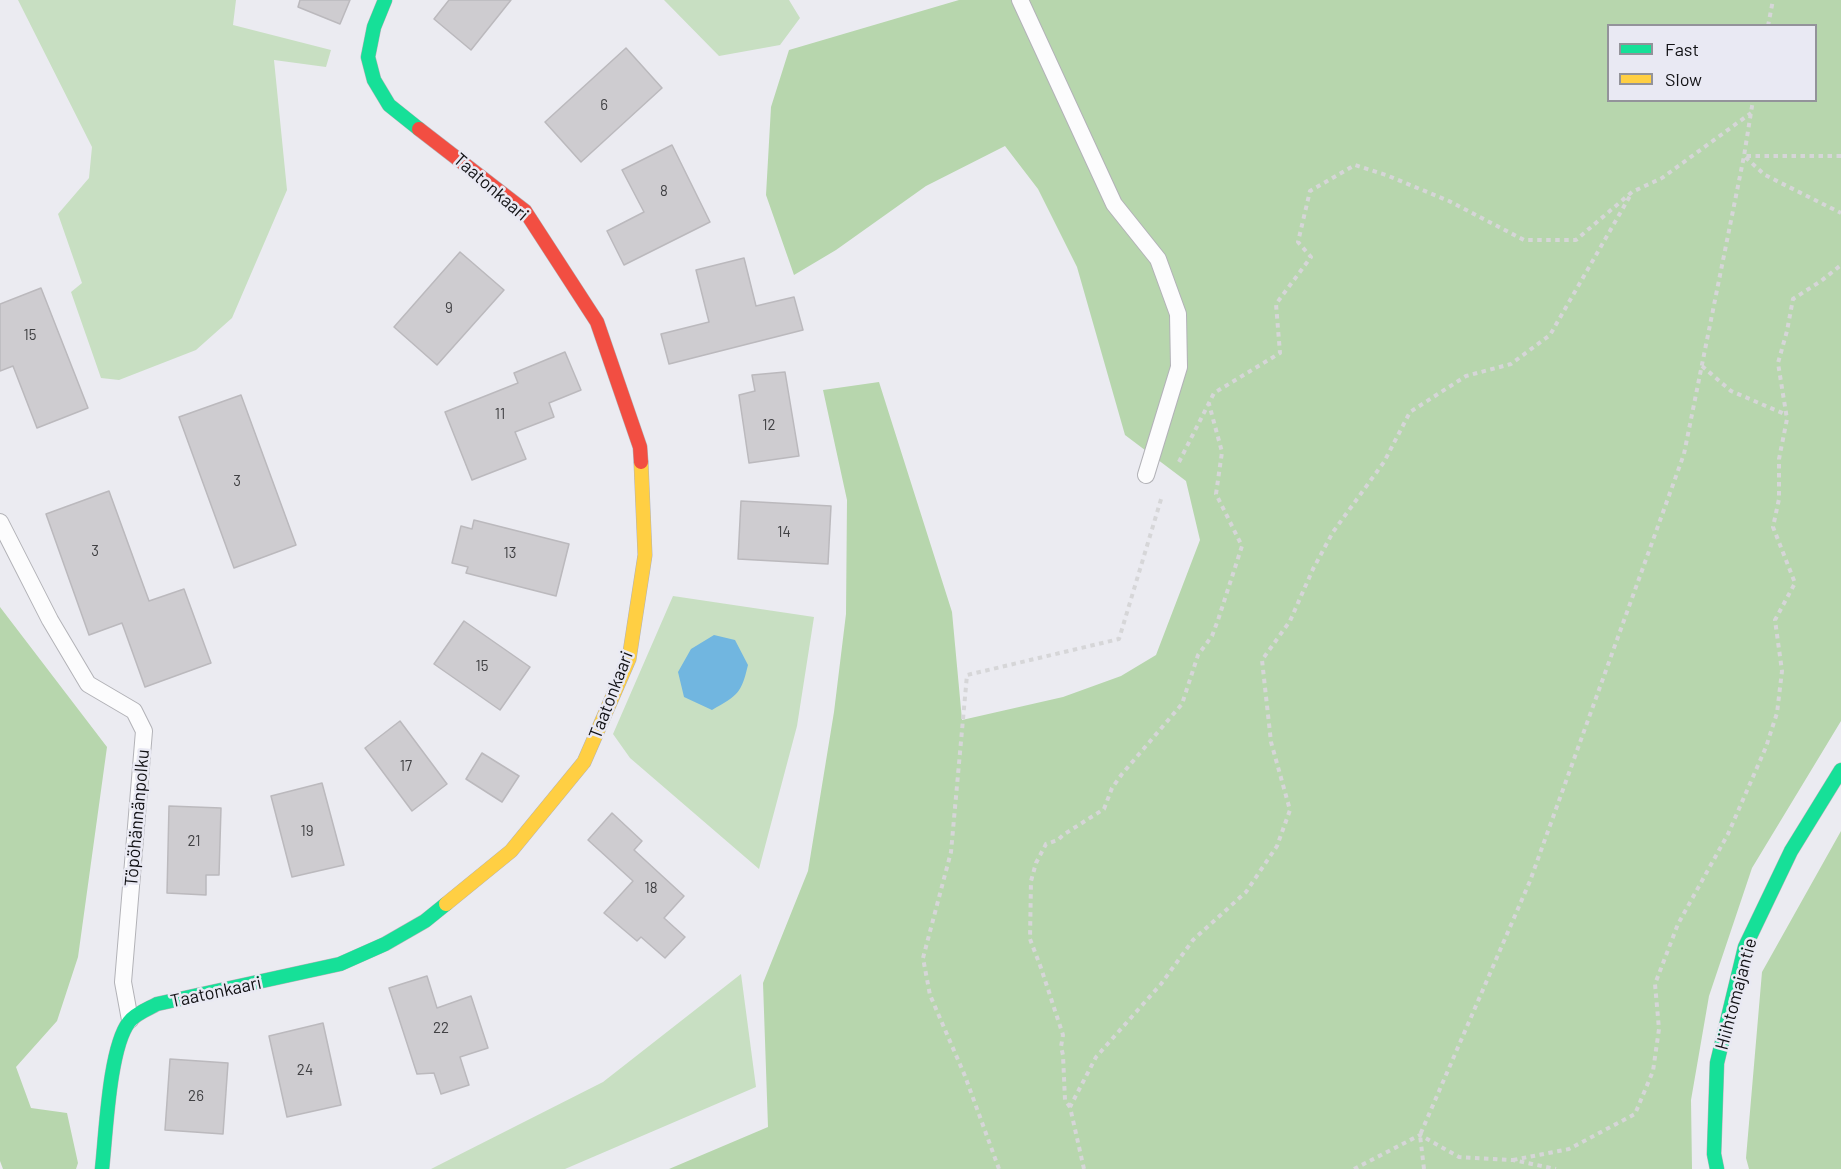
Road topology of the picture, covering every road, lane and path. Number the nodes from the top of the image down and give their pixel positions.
1 (385, 0) edge
2 (1020, 0) edge
3 (1773, 0) edge
4 (1768, 24) edge
5 (1753, 102) edge
6 (1751, 113) junction
7 (1744, 156) junction
8 (1841, 156) edge
9 (1632, 192) junction
10 (1841, 213) edge
11 (1841, 265) edge
12 (1702, 366) junction
13 (1208, 403) junction
14 (1787, 415) junction
15 (1178, 464) dead end
16 (1146, 475) dead end
17 (1162, 494) dead end
18 (0, 522) edge
19 (1841, 770) edge
20 (130, 1020) junction
21 (1070, 1107) junction
22 (1420, 1135) junction
23 (1513, 1160) junction
24 (102, 1169) edge
25 (999, 1169) edge
26 (1083, 1169) edge
27 (1354, 1169) edge
28 (1424, 1169) edge
29 (1556, 1169) edge
30 (1717, 1169) edge

1 - 20 street, Taatonkaari
2 - 16 lane
3 - 4 path
5 - 6 path
6 - 7 path
6 - 9 path
7 - 8 path
7 - 10 path
7 - 12 path
9 - 13 path
9 - 21 path
11 - 14 path
12 - 14 path
12 - 22 path
13 - 15 path
13 - 21 path
14 - 23 path
17 - 25 path
18 - 20 lane, Töpöhännänpolku
19 - 30 street, Hiihtomajantie
20 - 24 street
21 - 26 path
22 - 23 path
22 - 27 path
22 - 28 path
23 - 29 path

